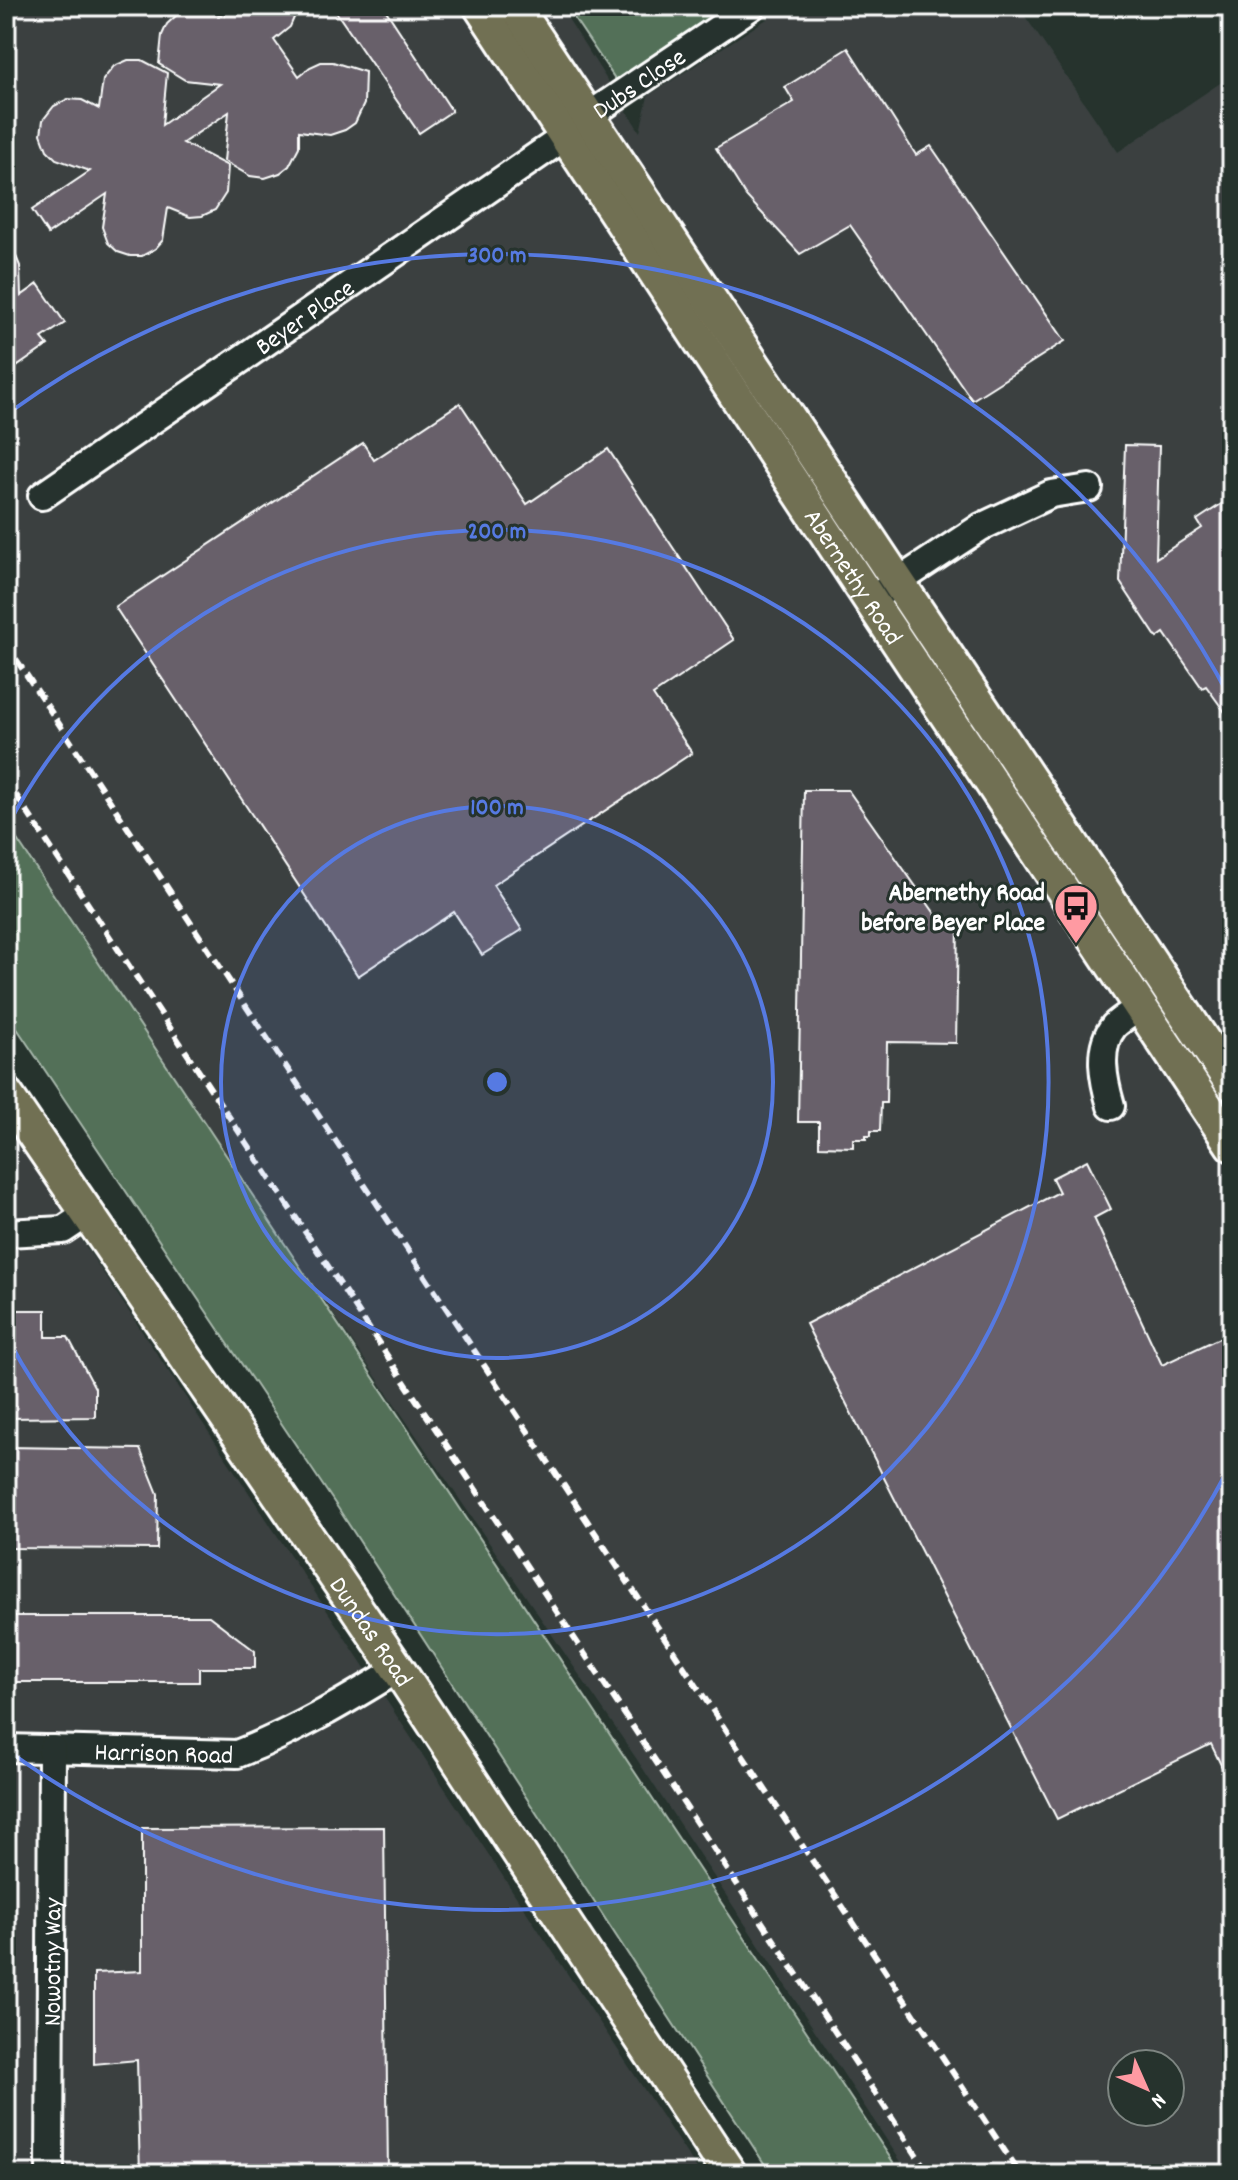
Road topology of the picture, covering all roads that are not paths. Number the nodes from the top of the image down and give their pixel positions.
1 (480, 6) edge
2 (515, 6) edge
3 (752, 6) edge
4 (576, 126) junction
5 (1089, 488) dead end
6 (42, 496) dead end
7 (897, 583) junction
8 (870, 600) junction
9 (1140, 1007) junction
10 (1201, 1038) junction
11 (1172, 1055) junction
12 (1232, 1084) edge
13 (6, 1094) edge
14 (1111, 1106) dead end
15 (1232, 1145) edge
16 (87, 1214) junction
17 (6, 1233) edge
18 (398, 1669) junction
19 (6, 1748) edge
20 (52, 1749) junction
21 (50, 2174) edge
22 (730, 2174) edge

1 - 4 main road, Abernethy Road
2 - 4 main road, Abernethy Road
3 - 4 street, Dubs Close
4 - 6 street, Beyer Place
4 - 7 main road, Abernethy Road
4 - 8 main road, Abernethy Road
5 - 7 street
7 - 8 street
7 - 10 main road, Abernethy Road
8 - 9 main road, Abernethy Road
9 - 11 main road, Abernethy Road
9 - 14 street
10 - 11 main road
10 - 12 main road, Abernethy Road
11 - 15 main road, Abernethy Road
13 - 16 main road, Dundas Road
16 - 17 street
16 - 18 main road, Dundas Road
18 - 20 street, Harrison Road
18 - 22 main road, Dundas Road
19 - 20 street, Harrison Road
20 - 21 street, Nowotny Way

